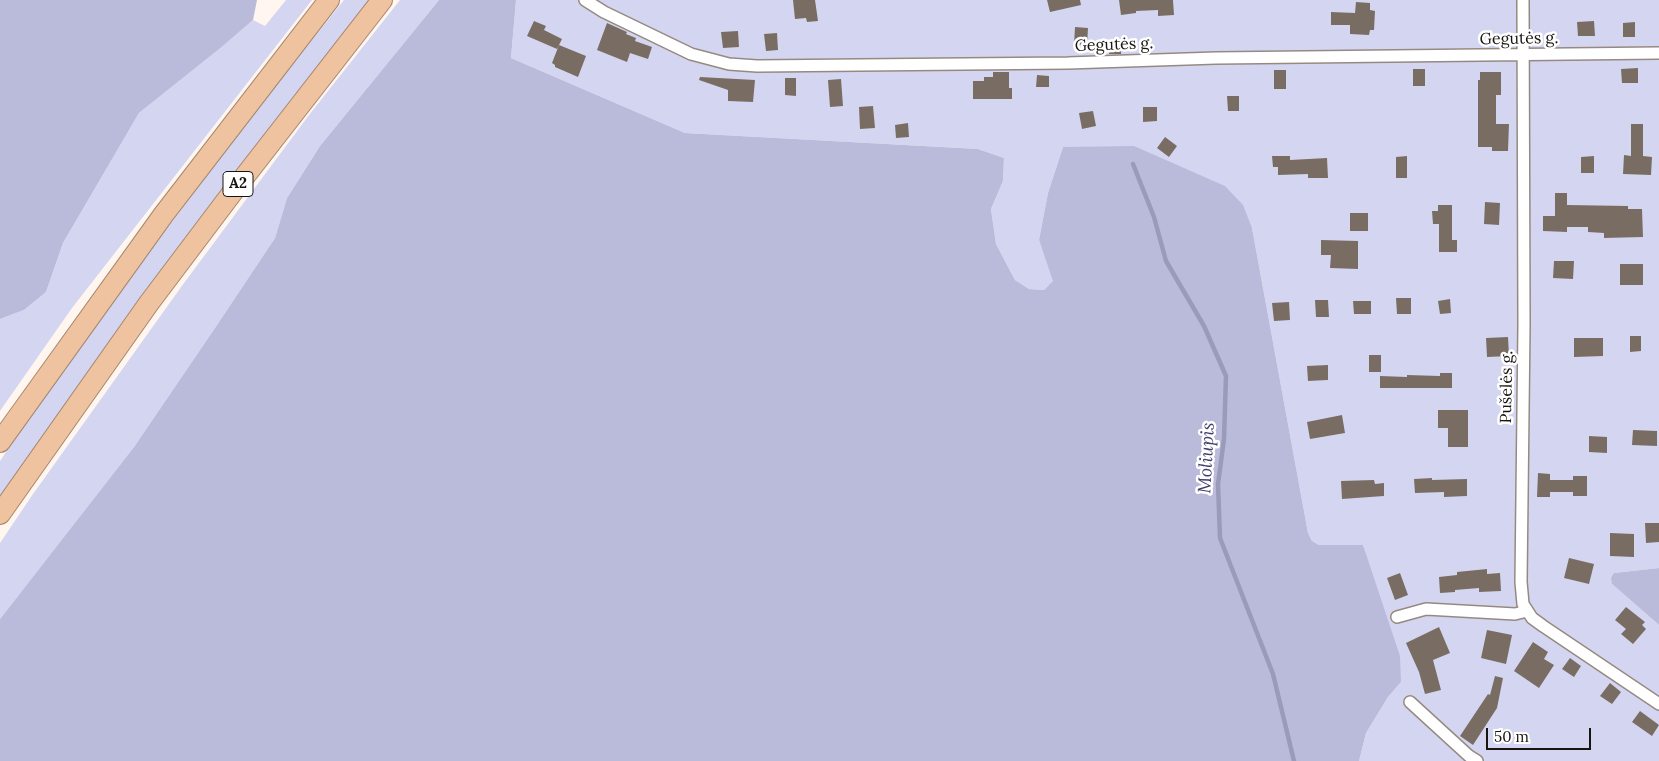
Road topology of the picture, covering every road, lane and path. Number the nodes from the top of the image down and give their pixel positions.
1 (329, 0) edge
2 (382, 0) edge
3 (584, 0) edge
4 (1523, 0) edge
5 (1659, 53) edge
6 (1524, 56) junction
7 (0, 442) edge
8 (0, 514) edge
9 (1527, 611) junction
10 (1397, 617) dead end
11 (1410, 702) dead end
12 (1659, 704) edge
13 (1477, 761) edge

1 - 7 highway, A2
2 - 8 highway, A2
3 - 6 street, Gegutės g.
4 - 6 street, Pušelės g.
5 - 6 street, Gegutės g.
6 - 9 street, Pušelės g.
9 - 10 street
9 - 12 street
11 - 13 street

